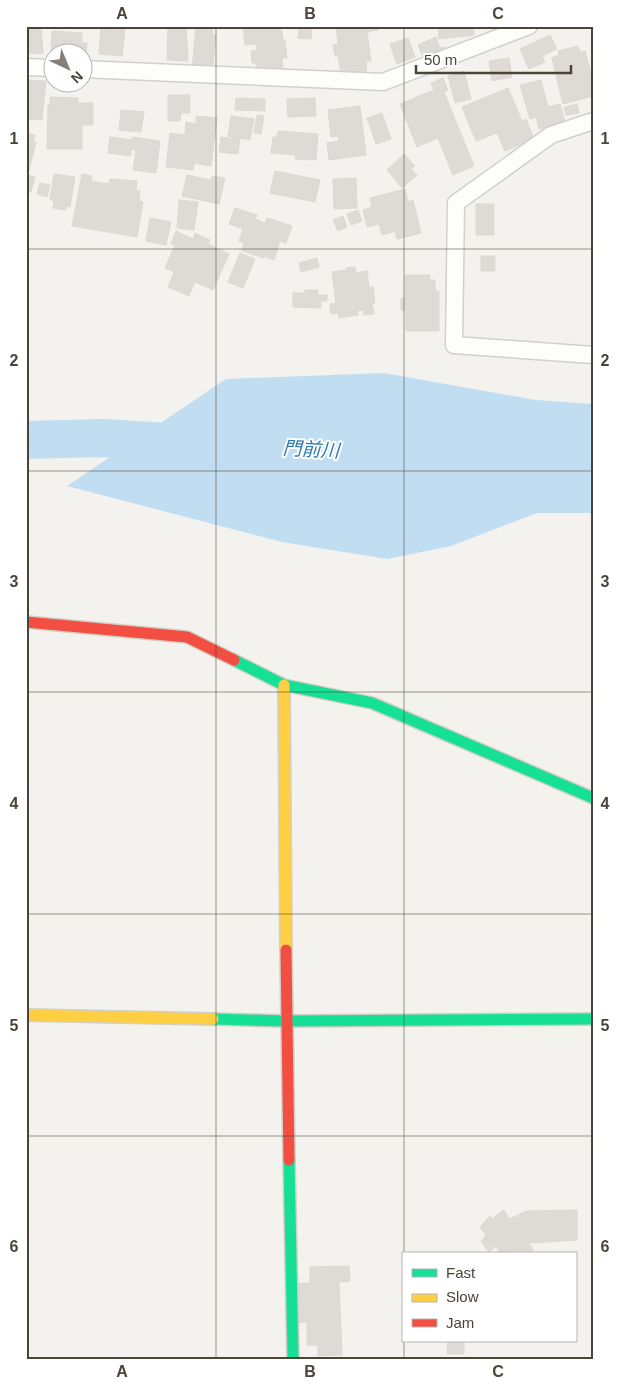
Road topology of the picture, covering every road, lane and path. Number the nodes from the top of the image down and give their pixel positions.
1 (529, 26) edge
2 (26, 67) edge
3 (42, 68) edge
4 (92, 69) edge
5 (593, 121) edge
6 (593, 355) edge
7 (26, 622) edge
8 (284, 685) junction
9 (593, 798) edge
10 (26, 1015) edge
11 (593, 1019) edge
12 (286, 1021) junction
13 (293, 1359) edge

1 - 4 street
2 - 3 street
5 - 6 street
7 - 8 street
8 - 9 street
8 - 12 street
10 - 12 street
11 - 12 street
12 - 13 street

